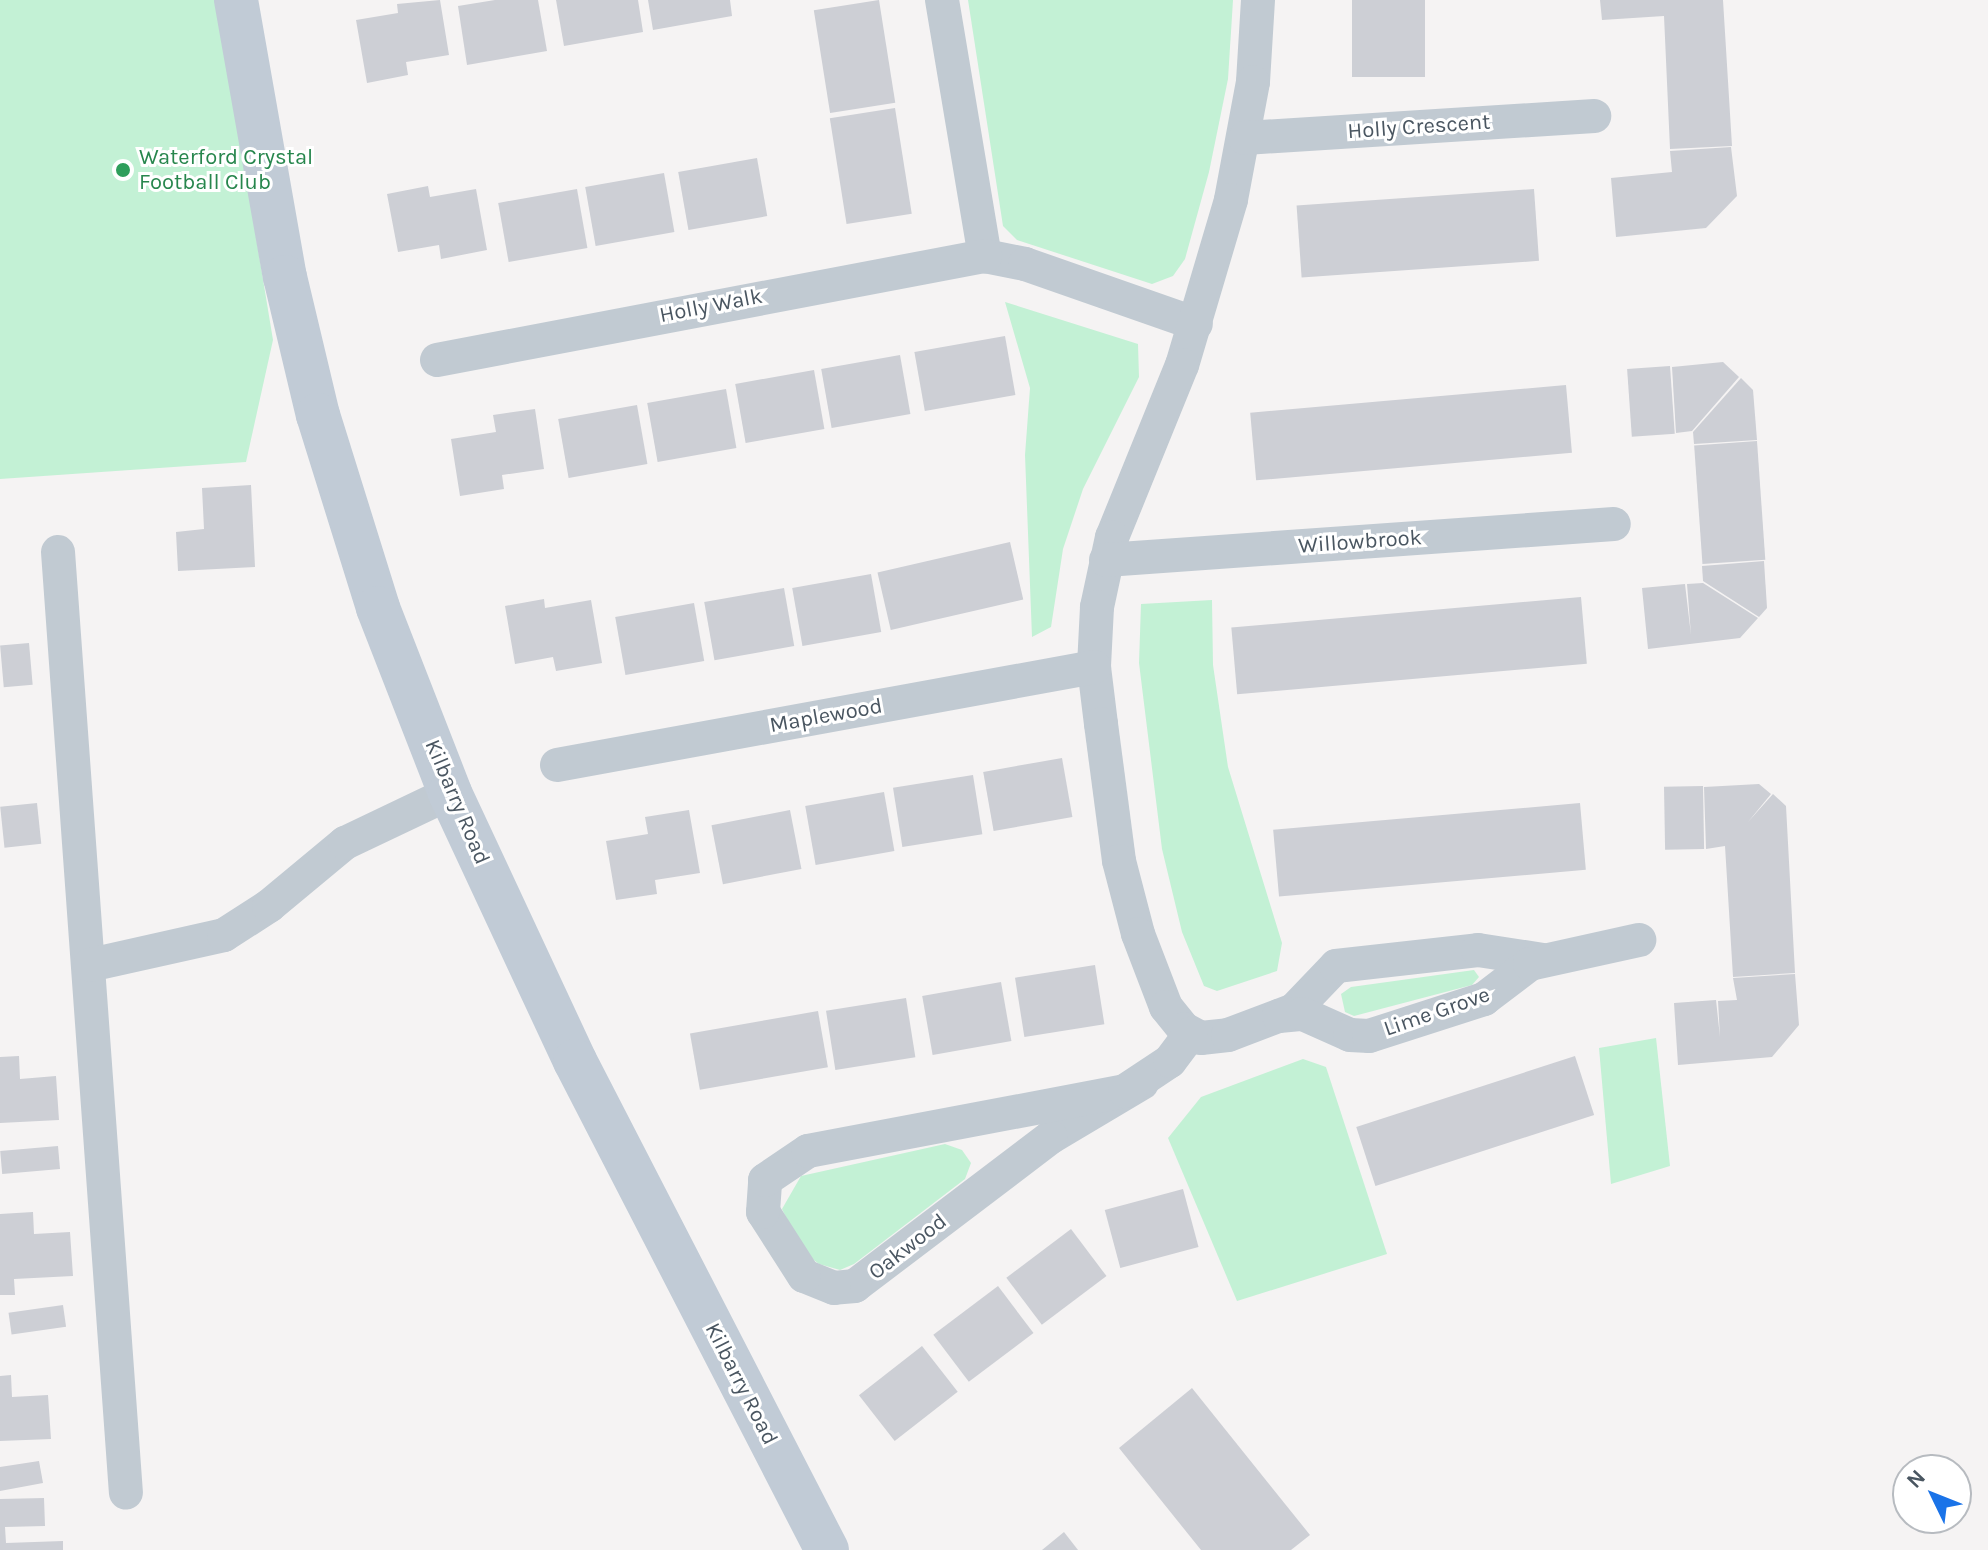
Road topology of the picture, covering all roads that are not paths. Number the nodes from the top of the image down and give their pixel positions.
1 (236, 0) edge
2 (942, 0) edge
3 (1258, 0) edge
4 (1594, 116) dead end
5 (1245, 138) junction
6 (985, 256) junction
7 (1196, 324) junction
8 (437, 360) dead end
9 (1614, 524) dead end
10 (58, 552) dead end
11 (1106, 560) junction
12 (1094, 667) junction
13 (557, 765) dead end
14 (450, 793) junction
15 (1639, 940) dead end
16 (1543, 960) junction
17 (90, 965) junction
18 (1279, 1016) junction
19 (1190, 1034) junction
20 (1142, 1083) junction
21 (126, 1493) dead end
22 (827, 1550) edge

1 - 14 street, Kilbarry Road
2 - 6 street
3 - 5 street
4 - 5 street, Holly Crescent
5 - 7 street
6 - 7 street, Holly Walk
6 - 8 street, Holly Walk
7 - 11 street
9 - 11 street, Willowbrook
10 - 17 street
11 - 12 street
12 - 13 street, Maplewood
12 - 19 street
14 - 17 street
14 - 22 street, Kilbarry Road
15 - 16 street, Lime Grove
16 - 18 street, Lime Grove
16 - 18 street, Lime Grove
17 - 21 street
18 - 19 street, Lime Grove
19 - 20 street, Oakwood
20 - 20 street, Oakwood

